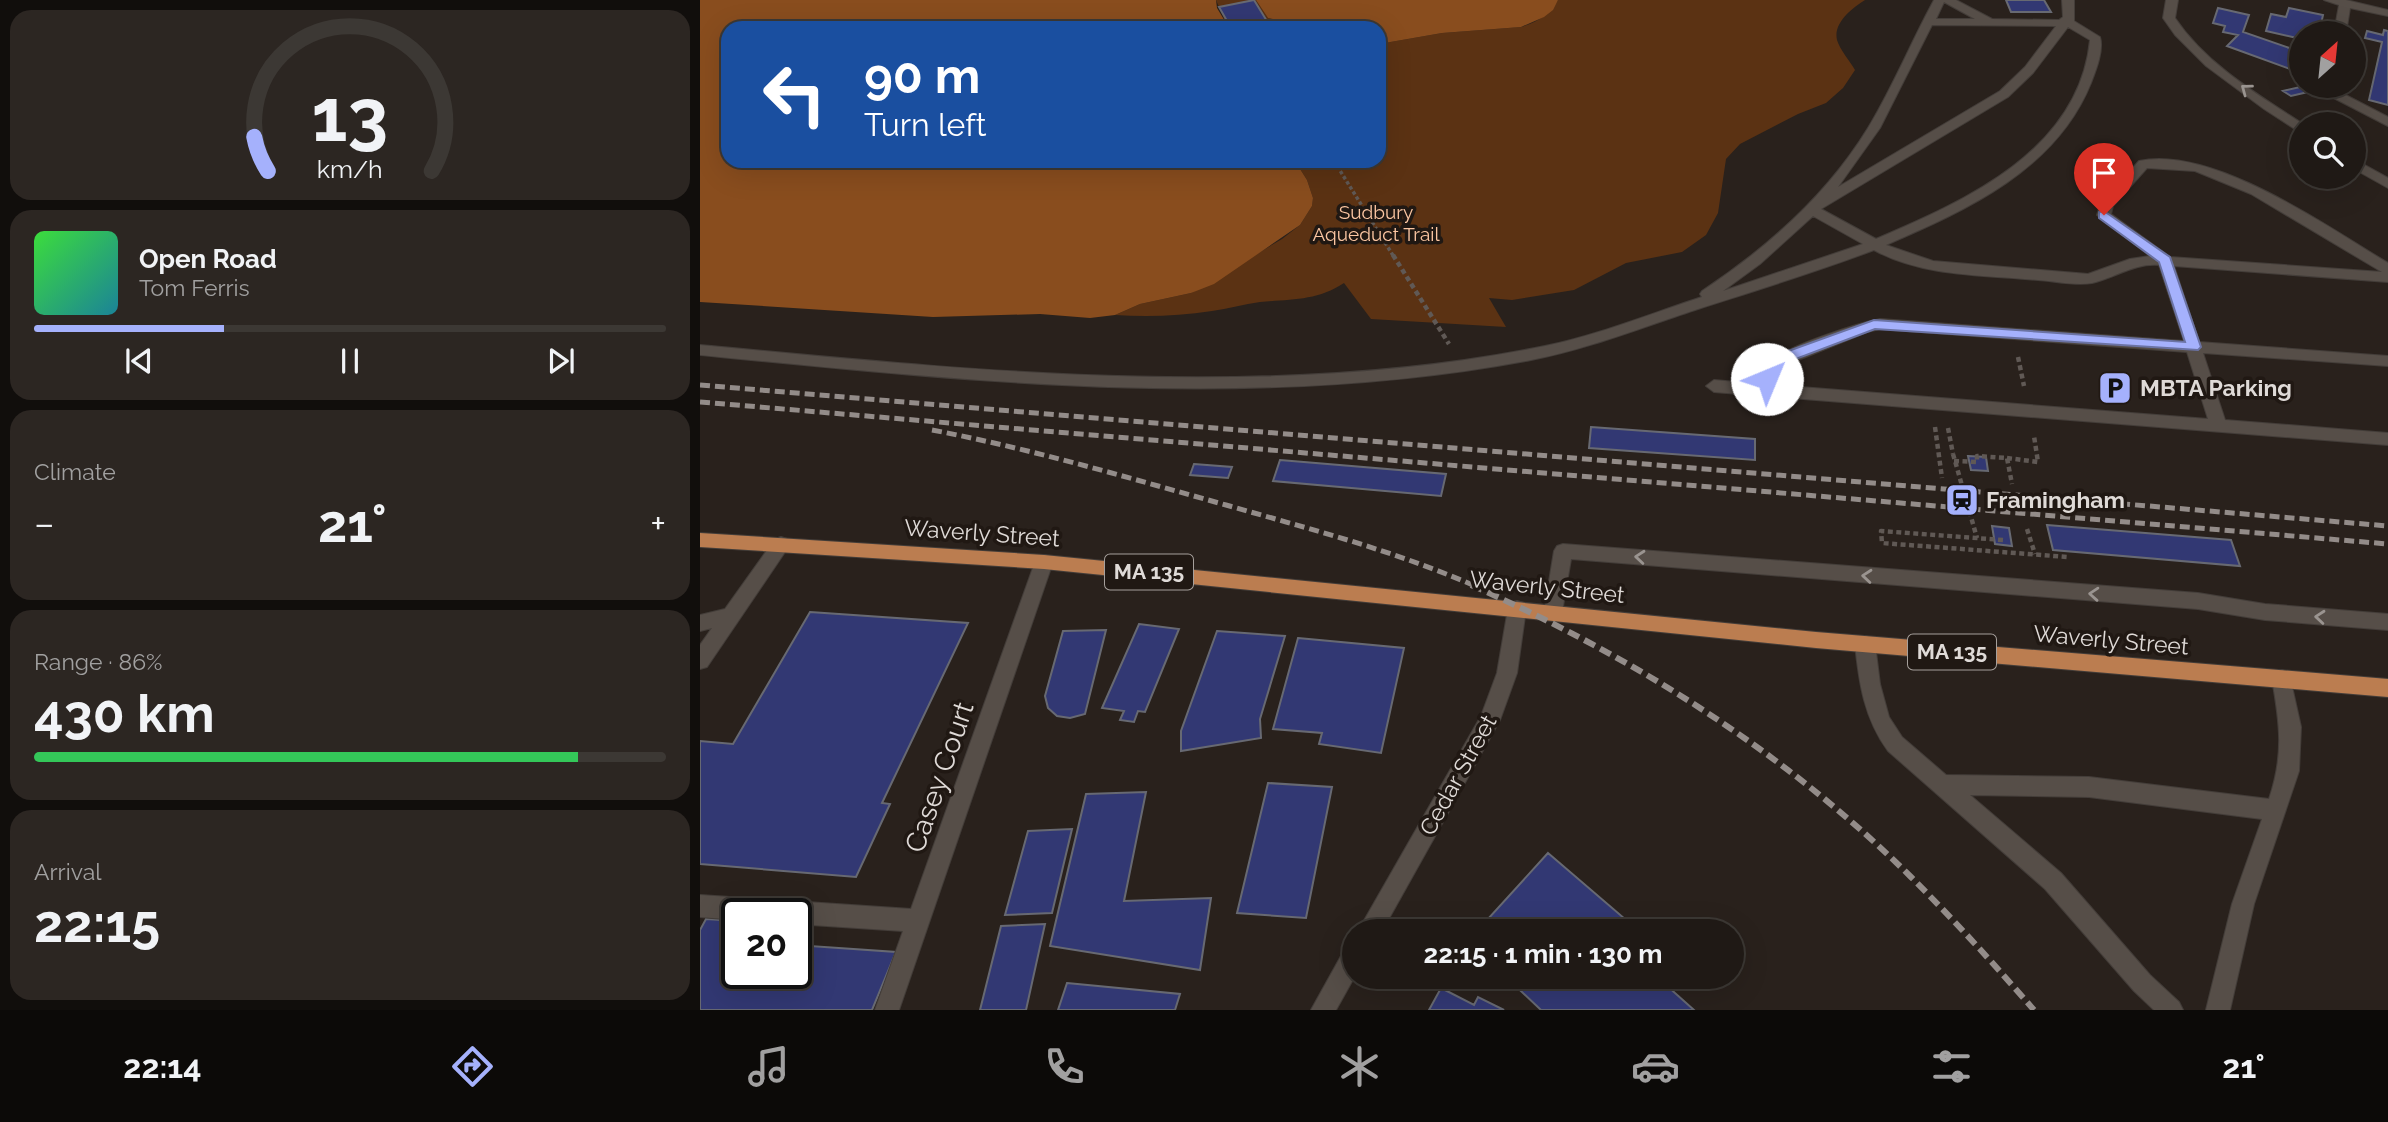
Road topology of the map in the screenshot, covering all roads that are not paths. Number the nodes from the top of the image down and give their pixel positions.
1 (1940, 0) edge
2 (1948, 0) edge
3 (2068, 0) edge
4 (2172, 0) edge
5 (2330, 0) edge
6 (2345, 3) junction
7 (2388, 13) edge
8 (2066, 21) junction
9 (2342, 21) edge
10 (1928, 22) junction
11 (1993, 24) junction
12 (2343, 98) edge
13 (2289, 120) edge
14 (2388, 122) edge
15 (2366, 170) edge
16 (2388, 184) edge
17 (1811, 209) junction
18 (1876, 245) junction
19 (2165, 260) junction
20 (2388, 269) edge
21 (2388, 277) edge
22 (1684, 308) junction
23 (2193, 347) junction
24 (700, 349) edge
25 (2388, 361) edge
26 (1714, 386) dead end
27 (1766, 390) junction
28 (2219, 426) junction
29 (2388, 439) edge
30 (700, 540) edge
31 (781, 544) junction
32 (1044, 562) junction
33 (1517, 609) junction
34 (1553, 612) junction
35 (731, 616) junction
36 (2388, 622) edge
37 (700, 623) edge
38 (1865, 644) junction
39 (700, 661) edge
40 (2282, 679) junction
41 (2388, 688) edge
42 (1941, 785) junction
43 (2274, 810) junction
44 (700, 906) edge
45 (1376, 919) edge
46 (918, 921) junction
47 (1342, 976) edge
48 (887, 1010) edge
49 (1322, 1010) edge
50 (2171, 1010) edge
51 (2218, 1010) edge

1 - 10 street
2 - 11 street
3 - 8 street
13 -> 4 street
5 - 6 street
6 - 7 street
6 - 9 street
8 - 11 street
8 - 17 street
8 - 18 street
10 - 11 street
10 - 17 street
12 - 14 street
15 - 16 street
17 - 18 street
17 - 22 street
18 - 19 street
18 - 22 street
19 - 20 street
19 - 21 street
19 - 23 street
22 - 24 street
23 - 25 street
23 - 27 street
23 - 28 street
26 - 27 street
27 - 28 street
28 - 29 street
30 - 31 main road, Waverly Street / MA 135
31 - 32 main road, Waverly Street / MA 135
31 - 35 street
32 - 33 main road, Waverly Street / MA 135
32 - 46 street, Casey Court
33 - 34 main road, Waverly Street / MA 135
33 - 45 street, Cedar Street
36 -> 34 street
34 - 38 main road, Waverly Street / MA 135
35 - 37 street
35 - 39 street
38 - 40 main road, Waverly Street / MA 135
38 - 42 street
40 - 41 main road, Waverly Street / MA 135
40 - 43 street
42 - 43 street
42 - 50 street
43 - 51 street
44 - 46 street
46 - 48 street, Casey Court
47 - 49 street

